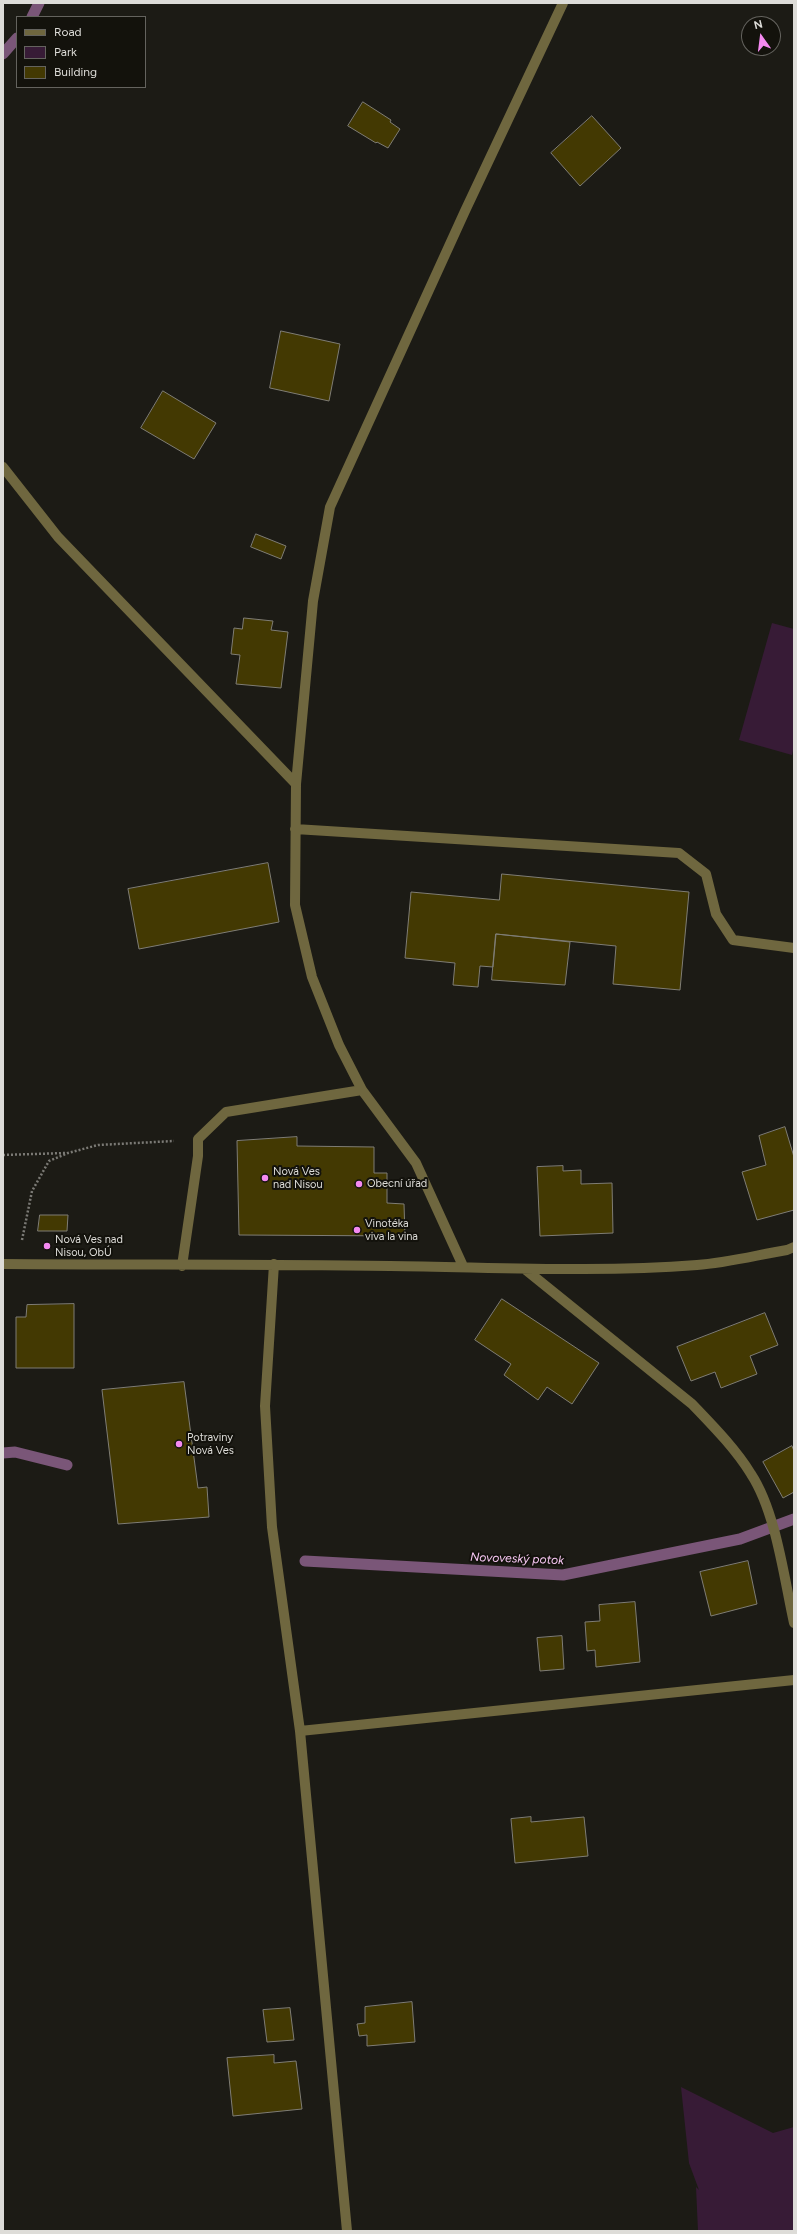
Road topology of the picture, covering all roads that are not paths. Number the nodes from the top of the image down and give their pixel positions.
1 (563, 3) edge
2 (3, 467) edge
3 (296, 784) junction
4 (295, 829) junction
5 (794, 948) edge
6 (362, 1090) junction
7 (794, 1247) edge
8 (3, 1264) edge
9 (274, 1264) junction
10 (182, 1266) junction
11 (463, 1266) junction
12 (526, 1270) junction
13 (794, 1623) edge
14 (794, 1680) edge
15 (300, 1731) junction
16 (347, 2231) edge

1 - 3 street
2 - 3 street
3 - 4 street
4 - 5 street
4 - 6 street
6 - 10 street
6 - 11 street
7 - 12 street
8 - 10 street
9 - 10 street
9 - 11 street
9 - 15 street
11 - 12 street
12 - 13 street
14 - 15 street
15 - 16 street

